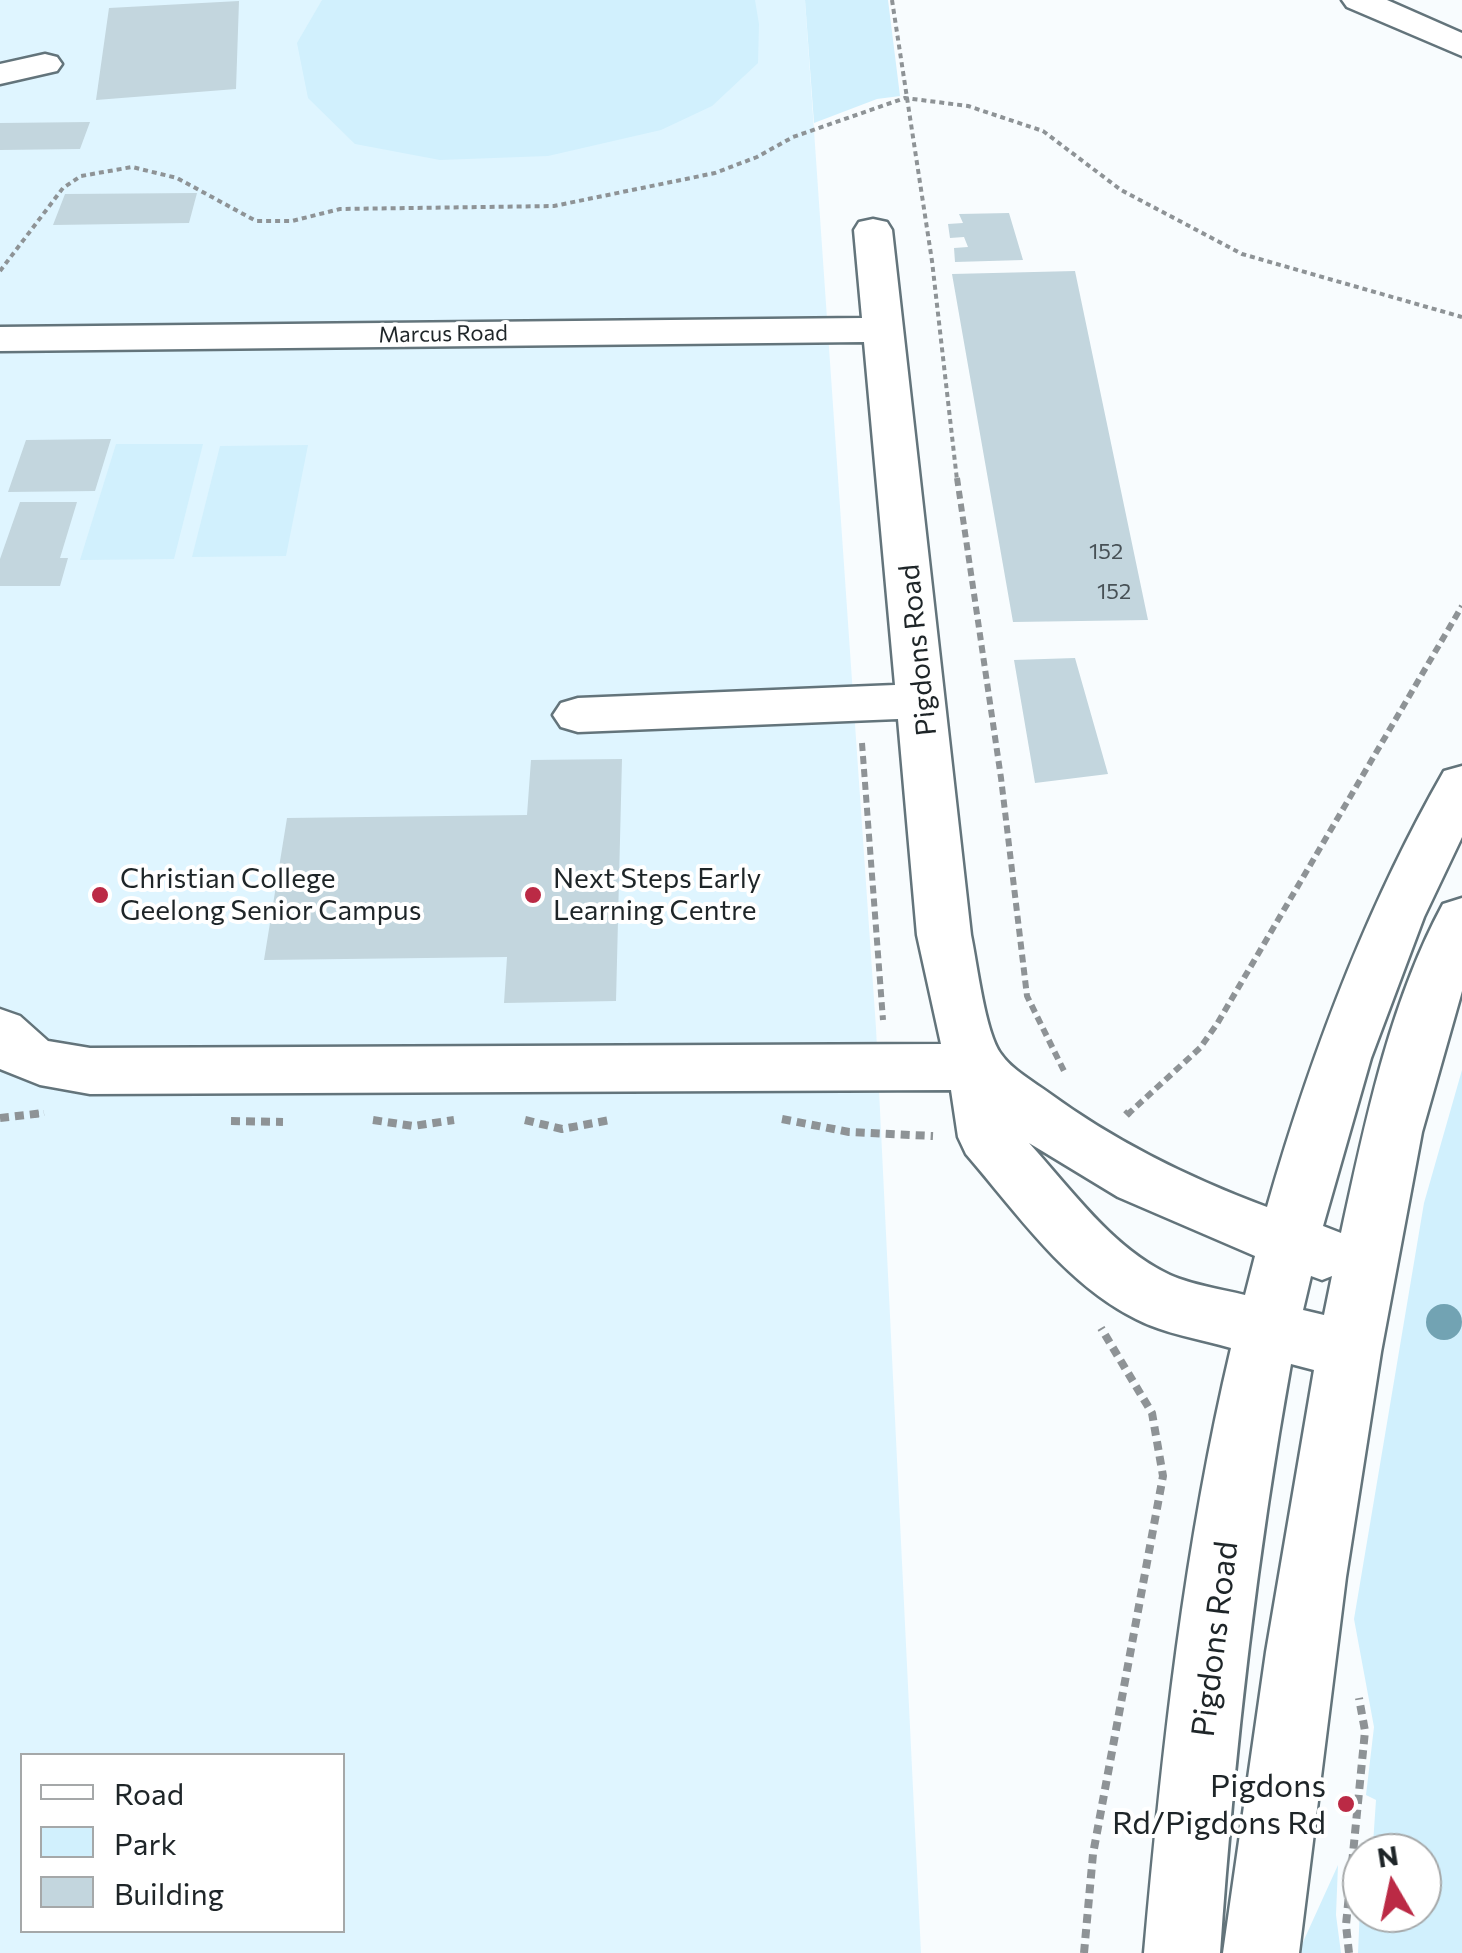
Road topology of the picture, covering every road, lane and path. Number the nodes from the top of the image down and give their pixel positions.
1 (892, 0) edge
2 (1359, 0) edge
3 (1462, 46) edge
4 (45, 64) dead end
5 (0, 74) edge
6 (905, 98) junction
7 (873, 230) dead end
8 (0, 271) edge
9 (1462, 317) edge
10 (885, 330) junction
11 (0, 339) edge
12 (1462, 606) edge
13 (924, 701) junction
14 (578, 715) dead end
15 (862, 741) dead end
16 (1462, 784) edge
17 (1462, 919) edge
18 (884, 1028) dead end
19 (0, 1032) edge
20 (976, 1067) junction
21 (1103, 1148) junction
22 (1289, 1242) junction
23 (1364, 1268) junction
24 (1091, 1314) dead end
25 (1268, 1328) junction
26 (1350, 1350) junction
27 (1084, 1953) edge
28 (1182, 1953) edge
29 (1262, 1953) edge

1 - 6 path
2 - 3 main road
4 - 5 main road
6 - 8 path
6 - 9 path
6 - 21 path
7 - 10 main road, Pigdons Road
10 - 11 main road, Marcus Road
10 - 13 main road, Pigdons Road
12 - 21 path
13 - 14 main road
13 - 20 main road, Pigdons Road
15 - 18 path
16 - 22 main road, Pigdons Road
17 - 23 main road
19 - 20 main road
20 - 21 main road
20 - 25 main road, Pigdons Road
21 - 22 main road
22 - 23 main road
22 - 25 main road, Pigdons Road
23 - 26 main road
24 - 27 path
25 - 26 main road, Pigdons Road
25 - 28 main road, Pigdons Road
26 - 29 main road

